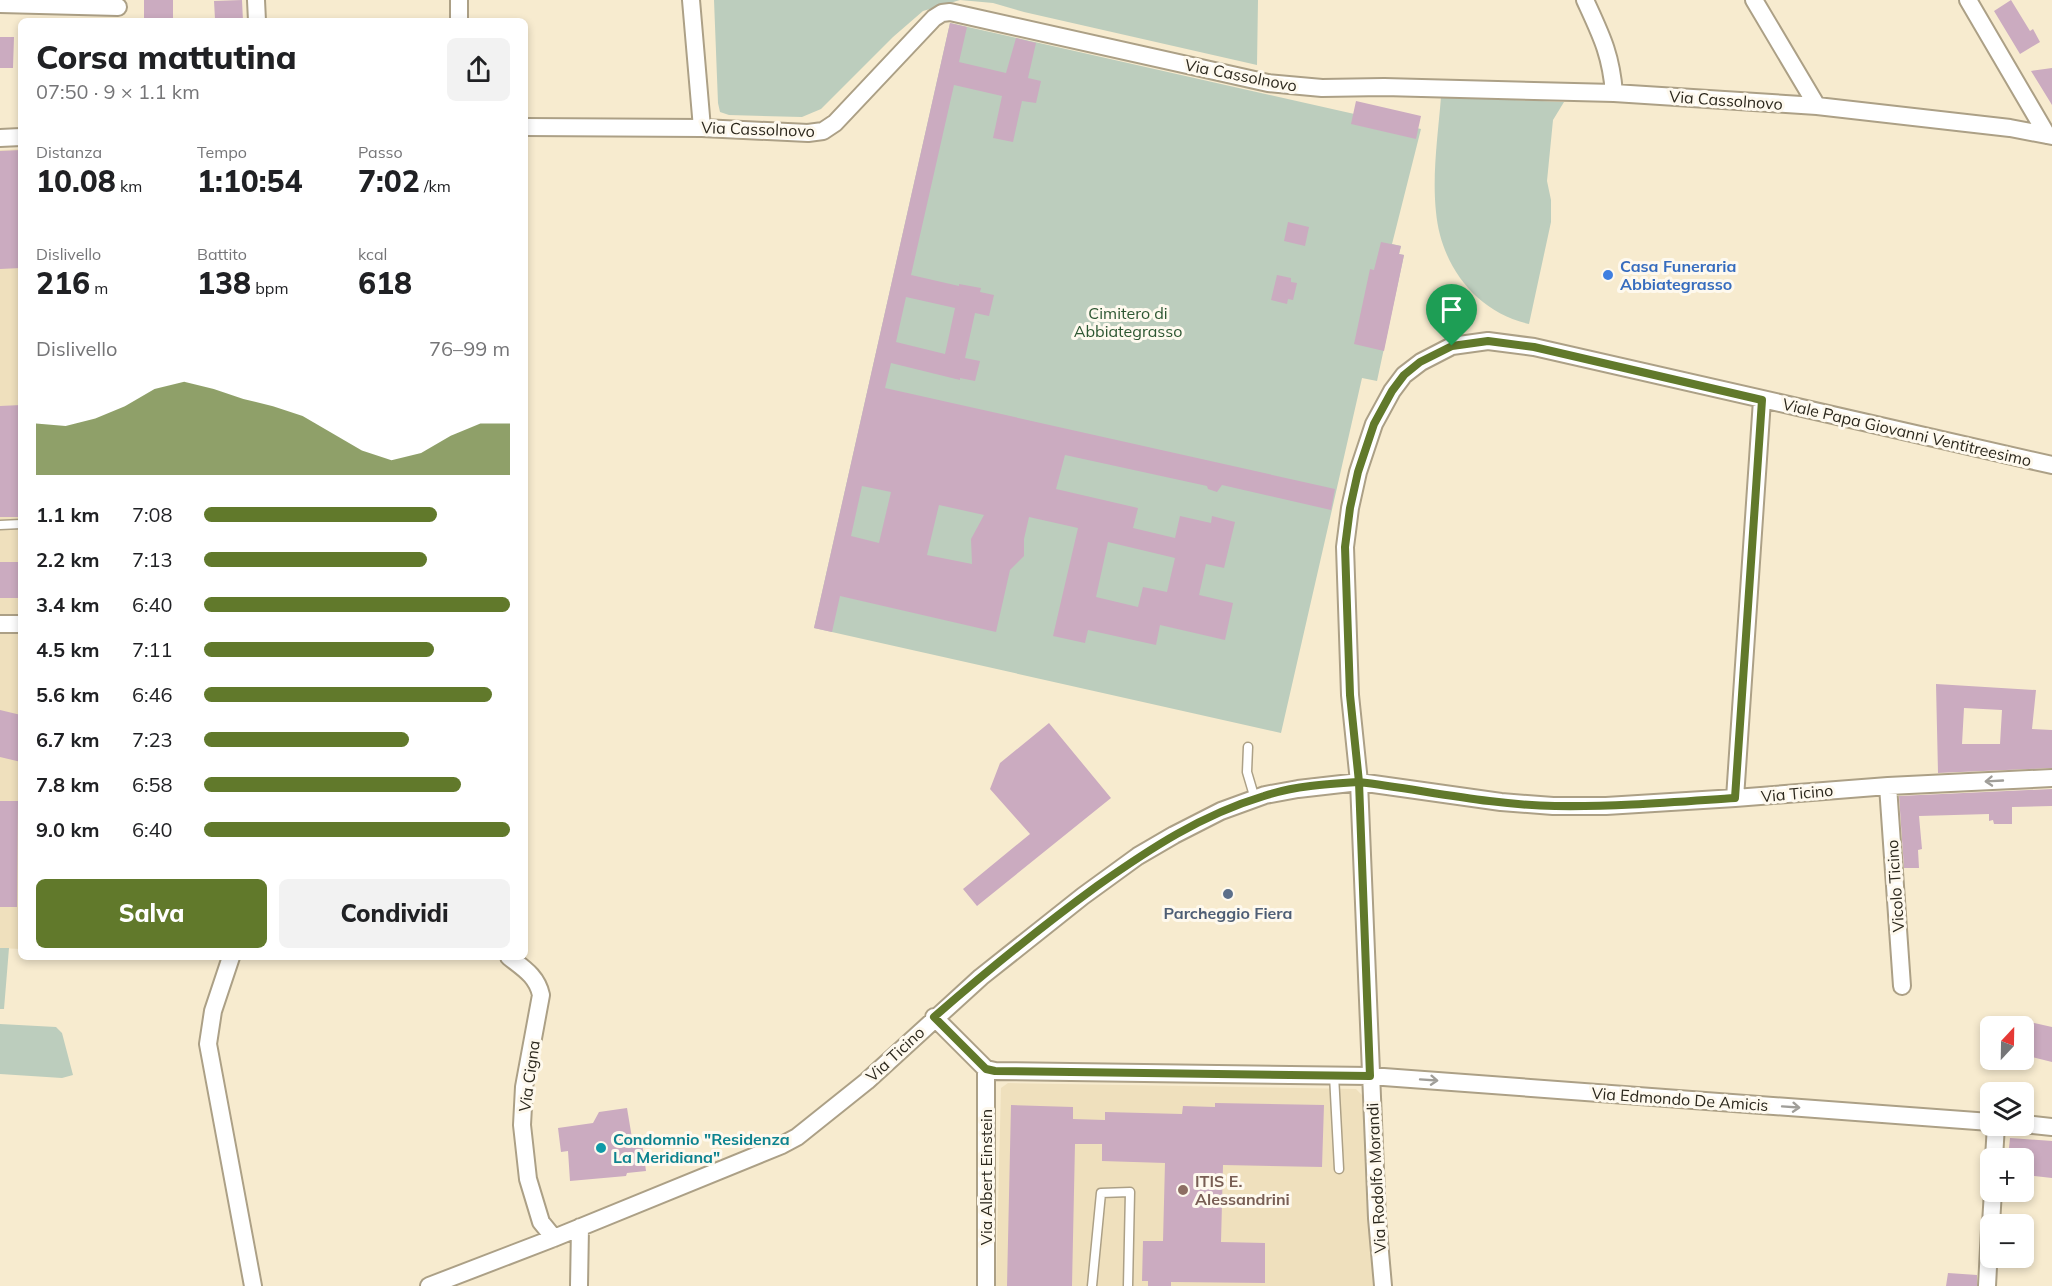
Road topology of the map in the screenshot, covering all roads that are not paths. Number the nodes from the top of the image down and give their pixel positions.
1 (256, 0) edge
2 (459, 0) edge
3 (691, 0) edge
4 (1585, 0) edge
5 (1754, 0) edge
6 (1968, 0) edge
7 (0, 4) edge
8 (118, 9) edge
9 (257, 18) edge
10 (459, 18) edge
11 (1614, 93) junction
12 (1817, 106) junction
13 (528, 127) edge
14 (702, 128) junction
15 (2049, 135) edge
16 (18, 137) edge
17 (0, 138) edge
18 (1762, 400) junction
19 (2052, 465) edge
20 (18, 524) edge
21 (0, 525) edge
22 (0, 624) edge
23 (18, 624) edge
24 (1248, 747) dead end
25 (2052, 778) edge
26 (1359, 782) junction
27 (1888, 786) junction
28 (1735, 798) junction
29 (1255, 799) junction
30 (230, 960) edge
31 (513, 960) edge
32 (1902, 986) dead end
33 (934, 1017) junction
34 (986, 1069) junction
35 (1334, 1075) junction
36 (1370, 1076) junction
37 (1980, 1121) edge
38 (2034, 1126) edge
39 (2052, 1127) edge
40 (1339, 1169) dead end
41 (580, 1227) junction
42 (554, 1238) junction
43 (1988, 1268) edge
44 (254, 1286) edge
45 (429, 1286) edge
46 (579, 1286) edge
47 (986, 1286) edge
48 (1092, 1286) edge
49 (1128, 1286) edge
50 (1383, 1286) edge
51 (1987, 1286) edge

1 - 9 street
2 - 10 street
3 - 14 street
4 - 11 street
5 - 12 street
6 - 15 street
7 - 8 street
11 - 12 street, Via Cassolnovo
11 - 14 street, Via Cassolnovo
12 - 15 street, Via Cassolnovo
13 - 14 street, Via Cassolnovo
16 - 17 street
18 - 19 street, Viale Papa Giovanni Ventitreesimo
18 - 26 street, Viale Papa Giovanni Ventitreesimo
18 - 28 street
20 - 21 lane
22 - 23 street
24 - 29 lane
25 -> 27 street, Via Ticino
26 - 28 street, Via Ticino
26 - 29 street, Via Ticino
26 - 36 street, Via Rodolfo Morandi
27 - 28 street, Via Ticino
27 - 32 street, Vicolo Ticino
29 - 33 street, Via Ticino
30 - 44 street
31 - 42 street, Via Cigna
33 - 34 street
33 - 41 street, Via Ticino
34 - 35 street, Via Edmondo De Amicis
34 - 47 street, Via Albert Einstein
35 - 36 street, Via Edmondo De Amicis
35 - 40 lane
36 -> 37 street, Via Edmondo De Amicis
36 - 50 street, Via Rodolfo Morandi
38 - 39 street
41 - 42 street, Via Ticino
41 - 46 street
42 - 45 street, Via Ticino
43 - 51 street
48 - 49 lane

